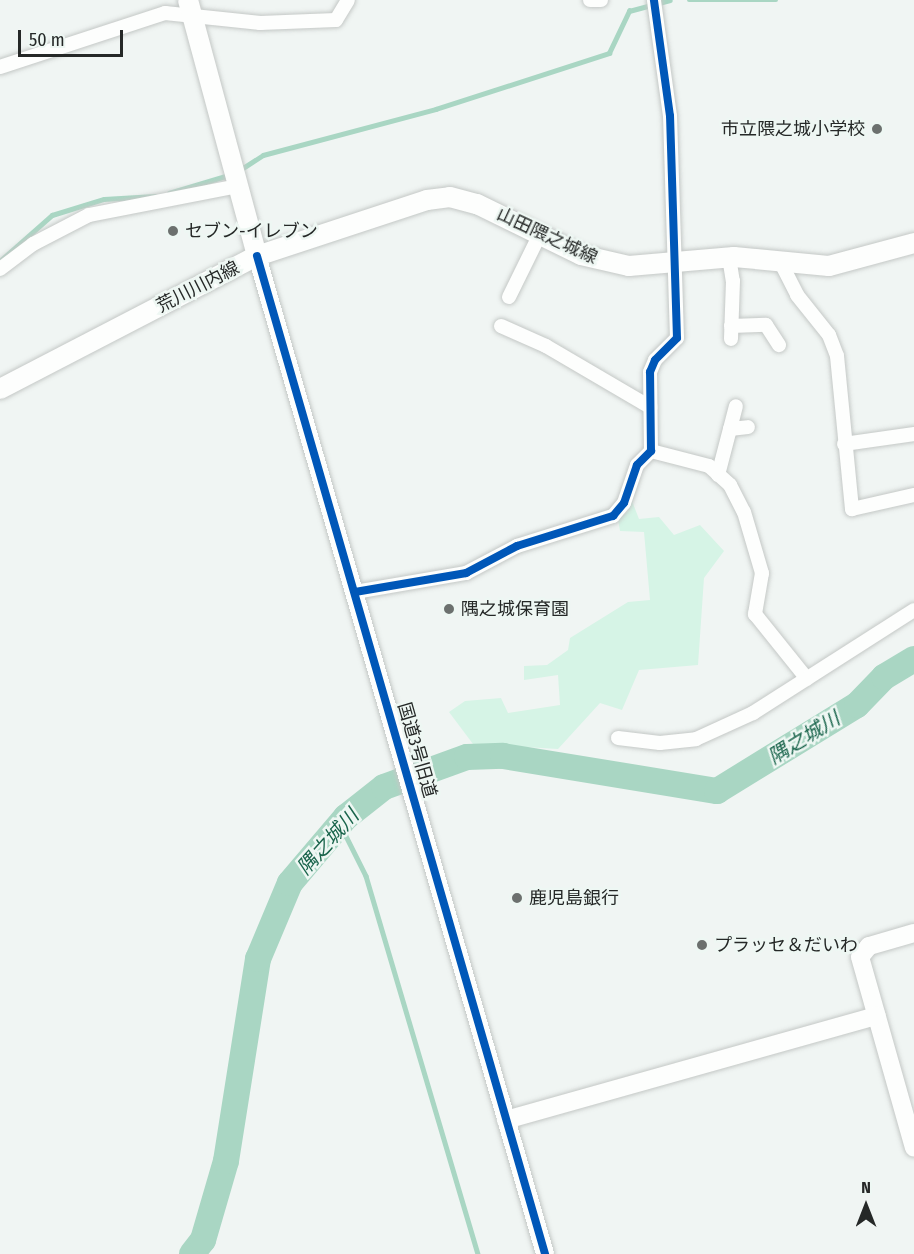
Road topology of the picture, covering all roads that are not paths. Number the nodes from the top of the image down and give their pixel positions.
1 (348, 0) edge
2 (590, 0) edge
3 (602, 0) edge
4 (654, 4) edge
5 (190, 7) edge
6 (0, 67) edge
7 (236, 177) junction
8 (541, 232) junction
9 (914, 243) edge
10 (257, 256) junction
11 (729, 257) junction
12 (781, 263) junction
13 (676, 264) junction
14 (0, 269) edge
15 (509, 297) dead end
16 (501, 326) dead end
17 (779, 345) dead end
18 (0, 389) edge
19 (736, 406) dead end
20 (650, 407) junction
21 (748, 427) dead end
22 (730, 429) junction
23 (914, 434) edge
24 (844, 444) junction
25 (651, 451) junction
26 (718, 474) junction
27 (914, 495) edge
28 (355, 592) junction
29 (914, 610) edge
30 (807, 679) junction
31 (618, 738) dead end
32 (914, 933) edge
33 (877, 1016) junction
34 (506, 1120) junction
35 (914, 1148) edge
36 (545, 1254) edge

1 - 5 street
2 - 3 street
4 - 13 street
5 - 6 street
5 - 7 main road, 荒川川内線
7 - 10 main road, 荒川川内線
7 - 14 street
8 - 10 main road, 山田隈之城線
8 - 13 main road, 山田隈之城線
8 - 15 street
9 - 12 main road, 山田隈之城線
10 - 18 main road, 荒川川内線
10 - 28 street, 国道3号旧道
11 - 12 main road, 山田隈之城線
11 - 13 main road, 山田隈之城線
11 - 17 street
12 - 24 street
13 - 20 street
16 - 20 street
19 - 22 street
20 - 25 street
21 - 22 street
22 - 26 street
23 - 24 street
24 - 27 street
25 - 26 street
25 - 28 street
26 - 30 street
28 - 34 street, 国道3号旧道
29 - 30 street
30 - 31 street
32 - 33 street
33 - 34 street
33 - 35 street
34 - 36 street, 国道3号旧道

